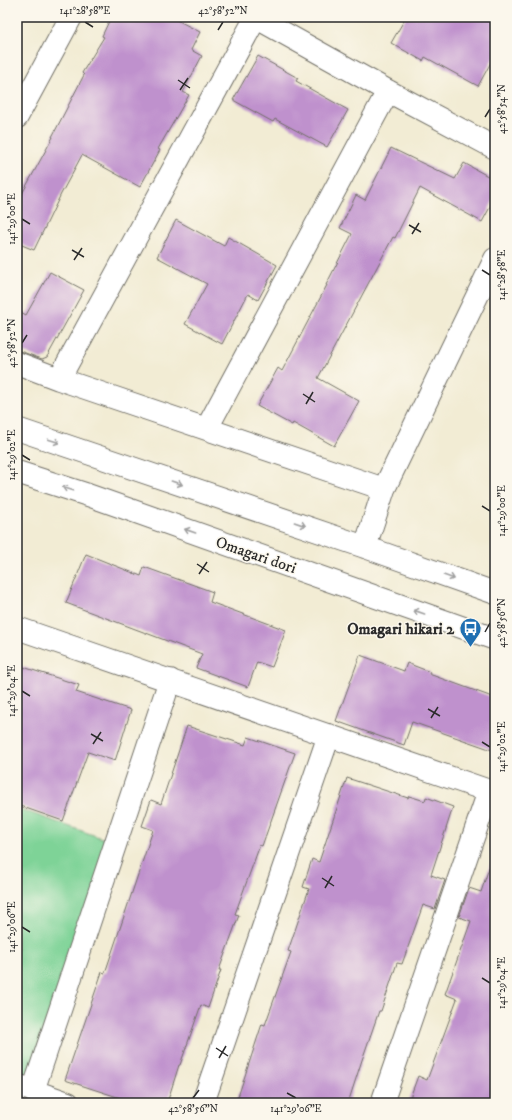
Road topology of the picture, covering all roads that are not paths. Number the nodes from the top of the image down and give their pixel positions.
1 (71, 17) edge
2 (256, 17) edge
3 (388, 91) junction
4 (17, 117) edge
5 (495, 148) edge
6 (495, 259) edge
7 (17, 363) edge
8 (59, 379) junction
9 (207, 428) junction
10 (17, 429) edge
11 (17, 472) edge
12 (384, 489) junction
13 (366, 547) junction
14 (495, 593) edge
15 (17, 628) edge
16 (495, 639) edge
17 (170, 680) junction
18 (329, 735) junction
19 (492, 792) edge
20 (25, 1088) edge
21 (68, 1103) edge
22 (203, 1103) edge
23 (382, 1103) edge

1 - 4 street
2 - 3 street
2 - 8 street
3 - 5 street
3 - 9 street
6 - 12 street
7 - 8 street
8 - 9 street
9 - 12 street
10 -> 13 street
16 -> 11 street, Omagari dori
12 - 13 street
13 -> 14 street
15 - 17 street
17 - 18 street
17 - 20 street
18 - 19 street
18 - 22 street
19 - 23 street
20 - 21 street

